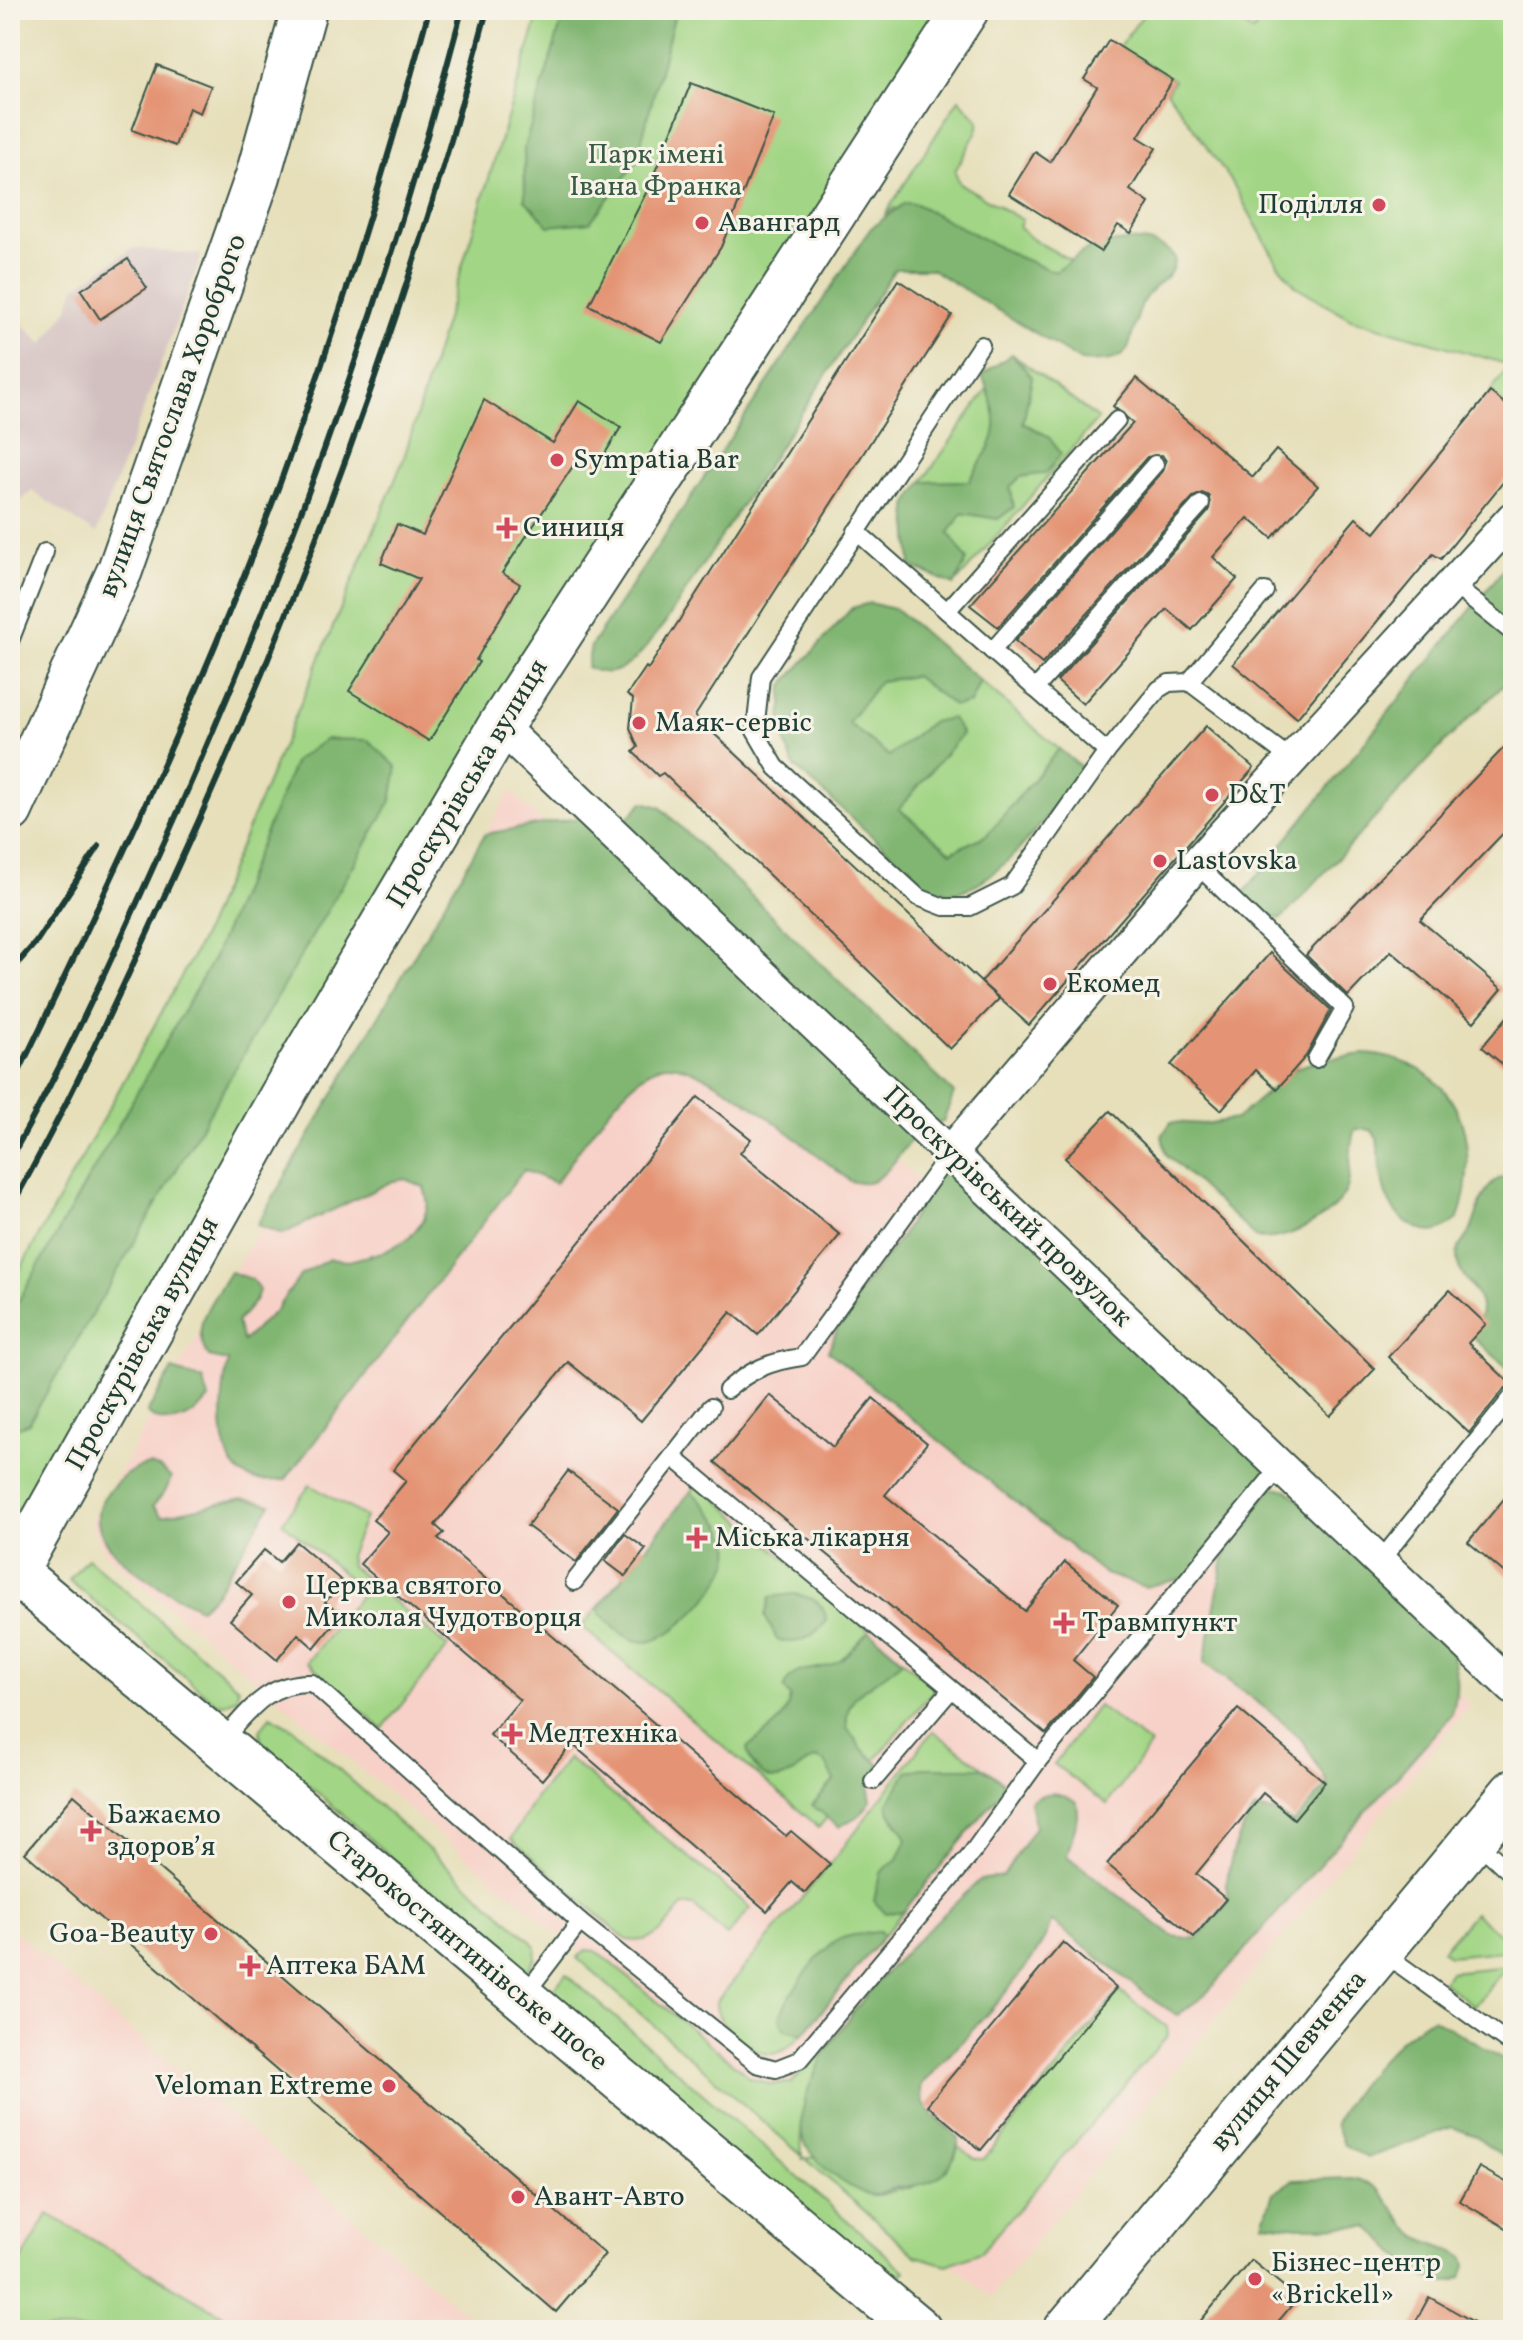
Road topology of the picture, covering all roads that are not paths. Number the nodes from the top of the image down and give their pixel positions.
1 (304, 10) edge
2 (966, 10) edge
3 (981, 345) dead end
4 (1117, 420) dead end
5 (1155, 464) dead end
6 (1201, 504) dead end
7 (1513, 518) edge
8 (856, 531) junction
9 (45, 552) dead end
10 (1451, 583) junction
11 (1265, 591) dead end
12 (947, 611) junction
13 (1513, 633) edge
14 (10, 641) edge
15 (992, 651) junction
16 (1189, 682) junction
17 (1035, 689) junction
18 (500, 726) junction
19 (1107, 752) junction
20 (1291, 759) junction
21 (10, 810) edge
22 (1196, 864) junction
23 (1316, 1059) dead end
24 (950, 1153) junction
25 (727, 1390) dead end
26 (1513, 1396) edge
27 (711, 1407) dead end
28 (674, 1458) junction
29 (1280, 1467) junction
30 (1380, 1561) junction
31 (12, 1574) edge
32 (574, 1582) dead end
33 (1513, 1688) edge
34 (950, 1691) junction
35 (219, 1743) junction
36 (1038, 1761) junction
37 (873, 1781) dead end
38 (1513, 1792) edge
39 (1474, 1838) junction
40 (1513, 1875) edge
41 (580, 1922) junction
42 (1381, 1951) junction
43 (522, 1997) junction
44 (1513, 2046) edge
45 (919, 2330) edge
46 (1066, 2330) edge

1 - 21 main road, вулиця Святослава Хороброго
2 - 18 main road, Проскурівська вулиця
3 - 8 lane
4 - 12 lane
5 - 15 lane
6 - 17 lane
7 - 10 street
8 - 12 lane
8 - 19 lane
9 - 14 lane
10 - 13 lane
10 - 20 street
11 - 16 lane
12 - 15 lane
15 - 17 lane
16 - 19 lane
16 - 20 lane
17 - 19 lane
18 - 24 street, Проскурівський провулок
18 - 31 main road, Проскурівська вулиця
20 - 22 street
22 - 23 lane
22 - 24 street
24 - 25 lane
24 - 29 street, Проскурівський провулок
26 - 30 lane
27 - 28 lane
28 - 32 lane
28 - 34 lane
29 - 30 street, Проскурівський провулок
29 - 36 lane
30 - 33 street, Проскурівський провулок
31 - 35 main road, Старокостянтинівське шосе
34 - 36 lane
34 - 37 lane
35 - 41 lane
35 - 43 main road, Старокостянтинівське шосе
36 - 41 lane
38 - 39 main road, вулиця Шевченка
39 - 40 lane
39 - 42 main road, вулиця Шевченка
41 - 43 lane
42 - 44 lane
42 - 46 main road, вулиця Шевченка
43 - 45 main road, Старокостянтинівське шосе

